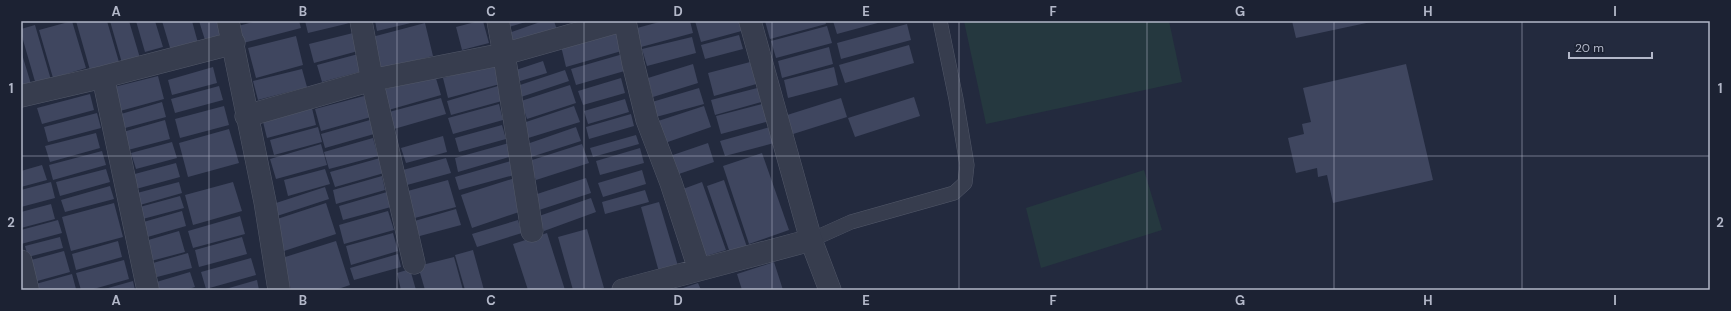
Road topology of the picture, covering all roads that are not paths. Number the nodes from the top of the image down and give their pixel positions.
1 (228, 21) edge
2 (361, 21) edge
3 (498, 21) edge
4 (621, 21) edge
5 (625, 21) edge
6 (750, 21) edge
7 (940, 21) edge
8 (234, 43) junction
9 (504, 54) junction
10 (103, 77) junction
11 (372, 80) junction
12 (21, 96) edge
13 (246, 116) junction
14 (532, 232) dead end
15 (811, 240) junction
16 (21, 261) edge
17 (414, 263) dead end
18 (699, 269) junction
19 (28, 290) edge
20 (148, 290) edge
21 (279, 290) edge
22 (623, 290) edge
23 (830, 290) edge

1 - 8 street
2 - 11 street
3 - 9 street
4 - 9 street
5 - 18 street
6 - 15 street
7 - 15 lane
8 - 10 street
8 - 13 street
9 - 11 street
9 - 14 street
10 - 12 street
10 - 20 street
11 - 13 street
11 - 17 street
13 - 21 street
15 - 18 street
15 - 23 street
16 - 19 street
18 - 22 street

